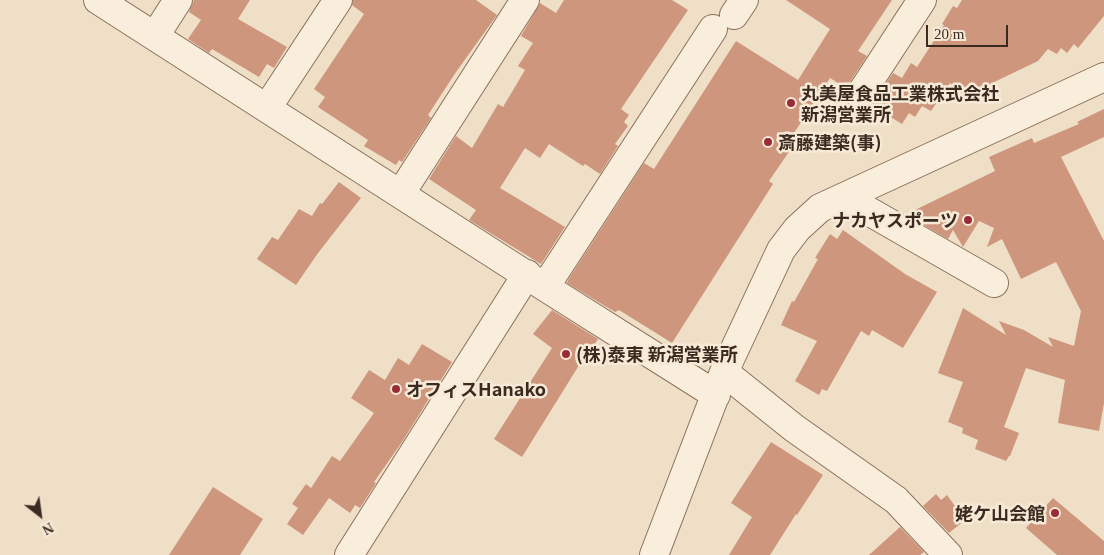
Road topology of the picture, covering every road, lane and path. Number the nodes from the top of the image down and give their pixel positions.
1 (98, 0) edge
2 (178, 0) edge
3 (338, 0) edge
4 (525, 0) edge
5 (922, 0) edge
6 (730, 14) edge
7 (155, 36) junction
8 (1104, 77) edge
9 (860, 95) dead end
10 (268, 108) junction
11 (401, 193) junction
12 (844, 197) junction
13 (536, 280) junction
14 (994, 284) dead end
15 (720, 383) junction
16 (349, 555) edge
17 (654, 555) edge
18 (948, 555) edge

1 - 7 street
2 - 7 street
3 - 10 street
4 - 11 street
5 - 9 street
6 - 13 street
7 - 10 street
8 - 12 street
10 - 11 street
11 - 13 street
12 - 14 street
12 - 15 street
13 - 15 street
13 - 16 street
15 - 17 street
15 - 18 street

